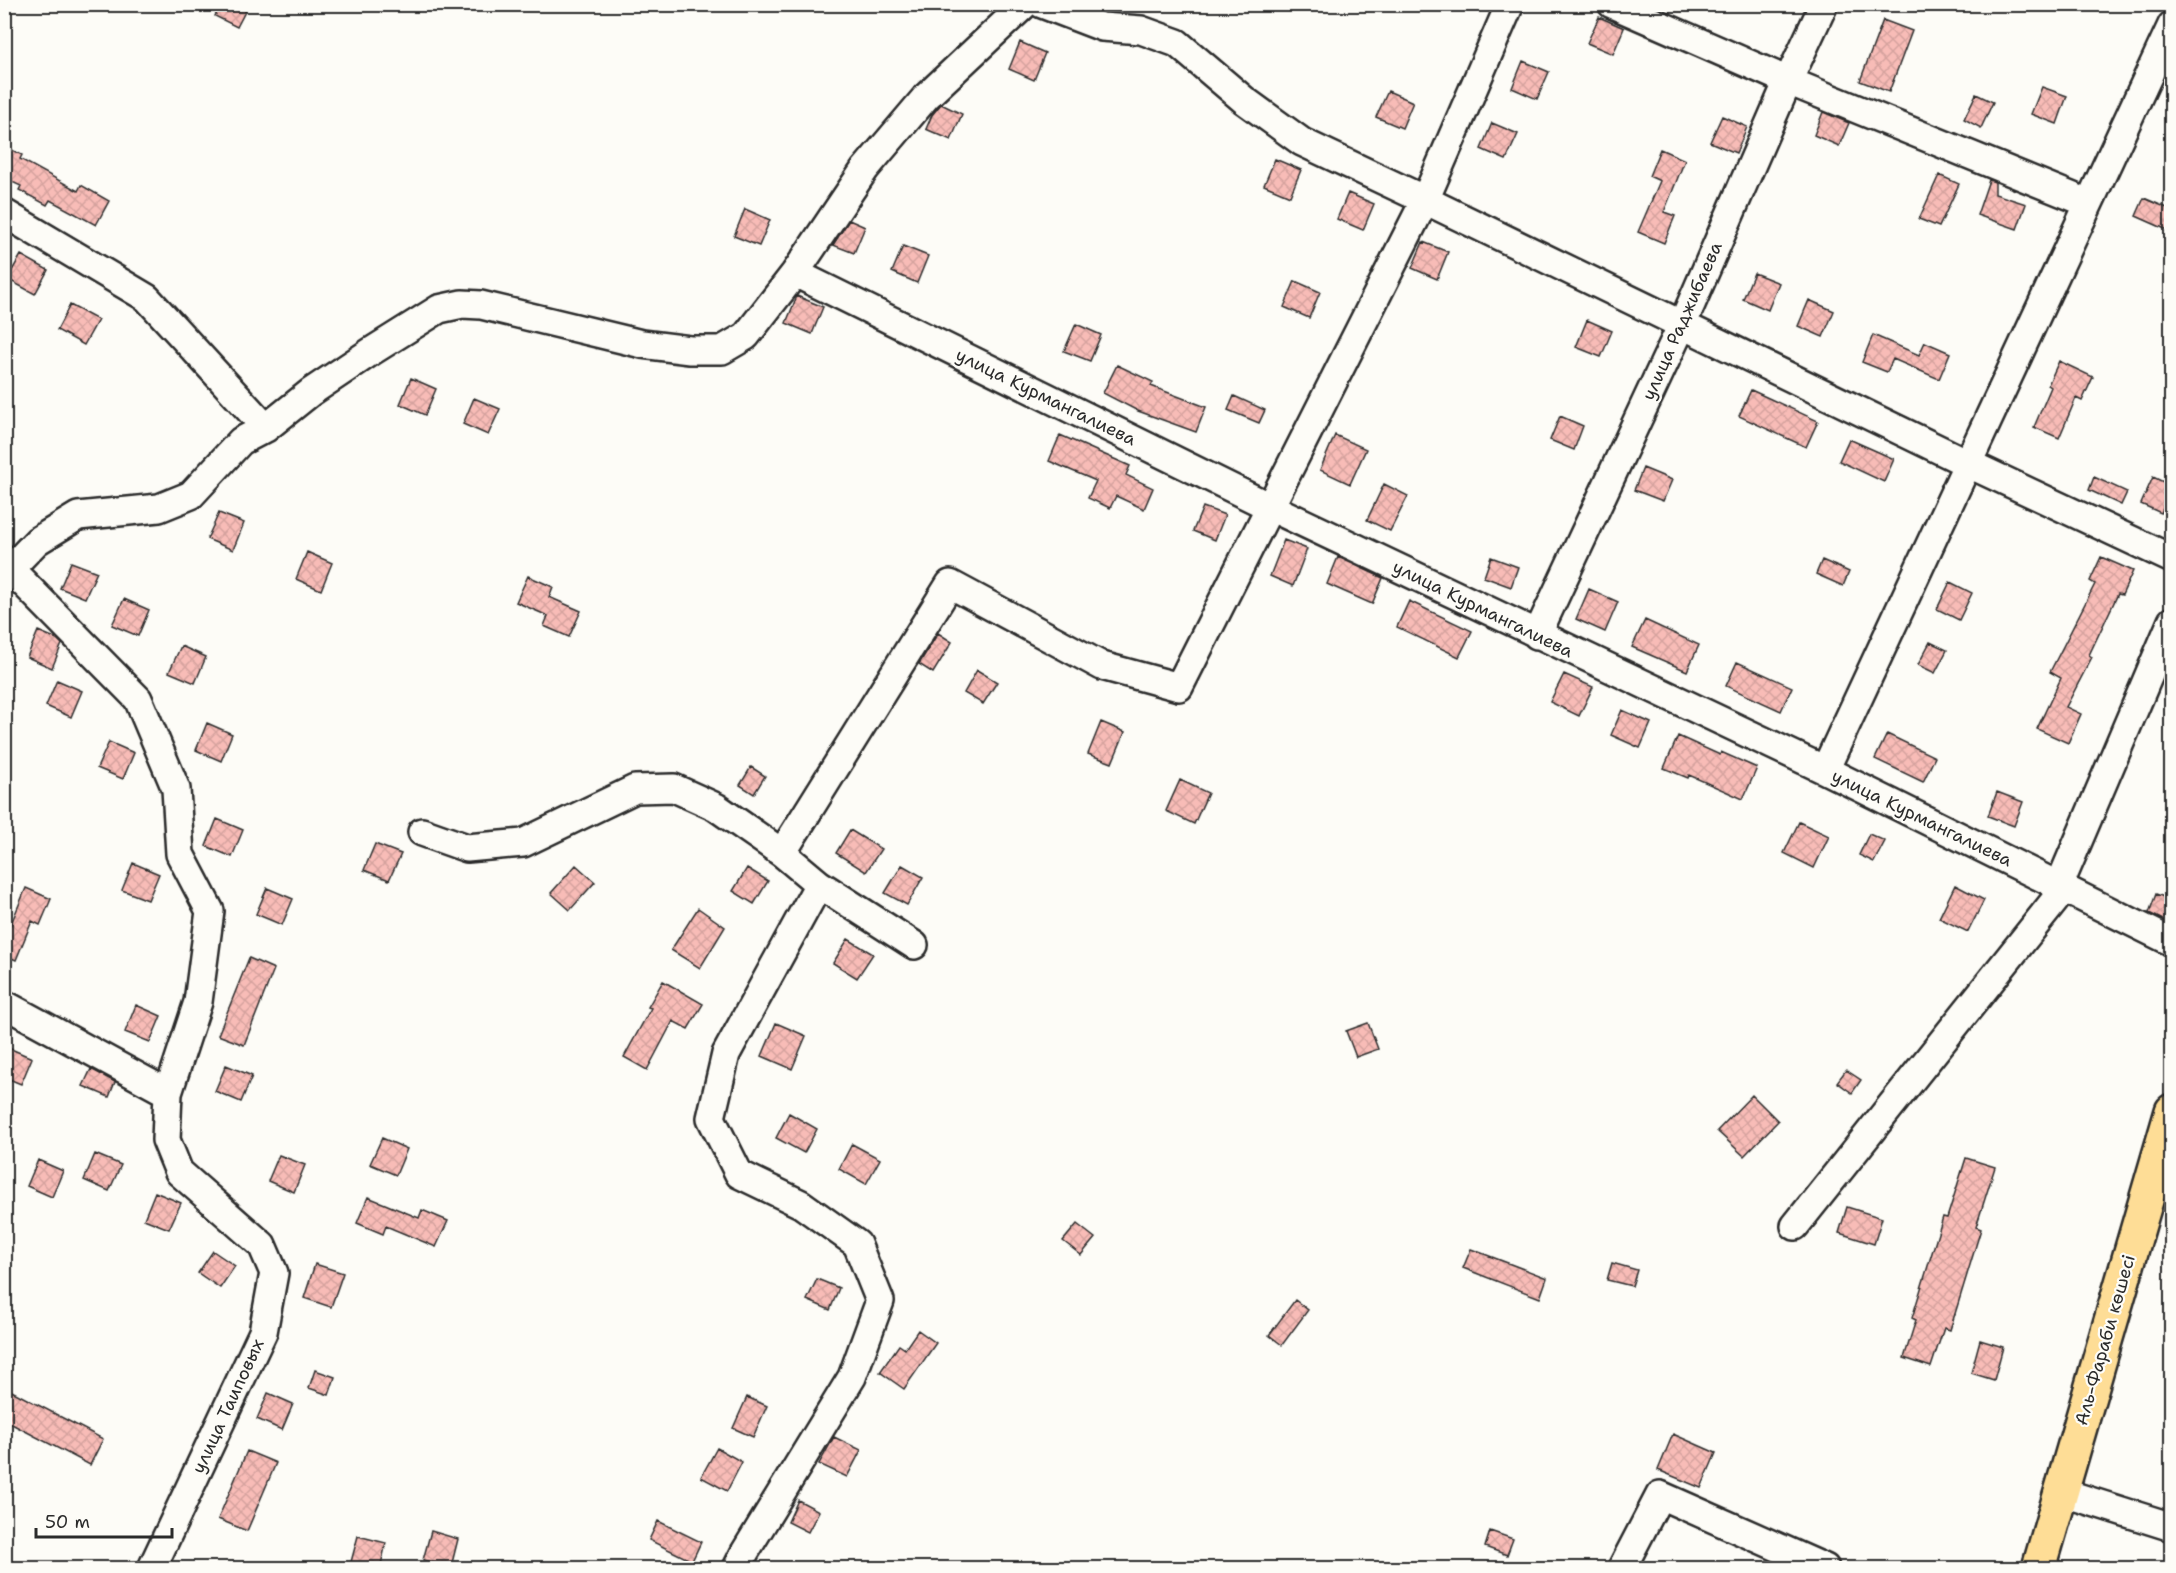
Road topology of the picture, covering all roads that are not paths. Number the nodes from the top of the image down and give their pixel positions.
1 (1025, 4) edge
2 (1042, 4) edge
3 (1509, 4) edge
4 (1612, 4) edge
5 (1824, 4) edge
6 (2172, 25) edge
7 (1788, 81) junction
8 (1425, 200) junction
9 (2088, 203) junction
10 (4, 213) edge
11 (795, 273) junction
12 (1682, 325) junction
13 (266, 428) junction
14 (1967, 463) junction
15 (1270, 507) junction
16 (2172, 559) edge
17 (7, 564) edge
18 (2172, 621) edge
19 (1537, 635) junction
20 (1825, 770) junction
21 (422, 832) dead end
22 (782, 854) junction
23 (819, 884) junction
24 (2062, 887) junction
25 (2172, 942) edge
26 (914, 945) dead end
27 (4, 1004) edge
28 (168, 1093) junction
29 (2172, 1112) edge
30 (1795, 1226) dead end
31 (2061, 1492) junction
32 (2172, 1527) edge
33 (152, 1569) edge
34 (736, 1569) edge
35 (1623, 1569) edge
36 (1825, 1569) edge
37 (2039, 1569) edge

1 - 11 street
2 - 8 street
3 - 8 street
4 - 7 street
5 - 7 street, улица Раджибаева
6 - 9 street
7 - 9 street
7 - 12 street, улица Раджибаева
8 - 12 street
8 - 15 street
9 - 14 street
10 - 13 street
11 - 13 street
11 - 15 street, улица Курмангалиева
12 - 14 street
12 - 19 street, улица Раджибаева
13 - 17 street
14 - 16 street
14 - 20 street
15 - 19 street, улица Курмангалиева
15 - 22 street
17 - 28 street, улица Таиповых
18 - 24 street
19 - 20 street, улица Курмангалиева
20 - 24 street, улица Курмангалиева
21 - 22 street
22 - 23 street
23 - 26 street
23 - 34 street
24 - 25 street, улица Курмангалиева
24 - 30 street
27 - 28 street
28 - 33 street, улица Таиповых
29 - 31 main road, Аль-Фараби көшесі
31 - 32 street
31 - 37 main road, Аль-Фараби көшесі
35 - 36 street

